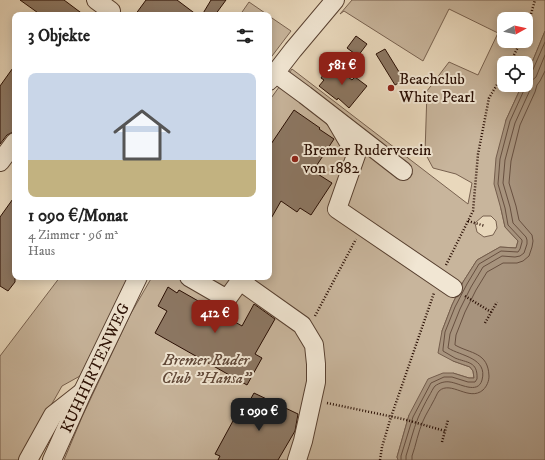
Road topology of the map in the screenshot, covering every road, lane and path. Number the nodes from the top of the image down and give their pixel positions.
1 (96, 0) edge
2 (335, 0) edge
3 (535, 0) edge
4 (110, 12) edge
5 (532, 12) edge
6 (272, 77) edge
7 (335, 119) junction
8 (12, 146) edge
9 (0, 162) edge
10 (403, 171) dead end
11 (468, 220) dead end
12 (362, 226) junction
13 (485, 226) dead end
14 (137, 280) edge
15 (194, 280) edge
16 (453, 288) joint
17 (497, 302) dead end
18 (491, 312) junction
19 (485, 323) dead end
20 (306, 332) junction
21 (84, 391) junction
22 (312, 400) junction
23 (448, 420) dead end
24 (445, 431) junction
25 (442, 442) dead end
26 (28, 460) edge
27 (52, 460) edge
28 (296, 460) edge

1 - 4 street
2 - 6 street
3 - 5 path
6 - 7 street
7 - 10 street
7 - 12 street
8 - 9 street
11 - 13 path
12 - 16 street
12 - 20 path
14 - 21 street, KUHHIRTENWEG
15 - 20 street
16 - 18 path
17 - 18 path
18 - 19 path
20 - 22 street
21 - 26 street
21 - 27 street, KUHHIRTENWEG
22 - 24 path
22 - 28 street
23 - 24 path
24 - 25 path

